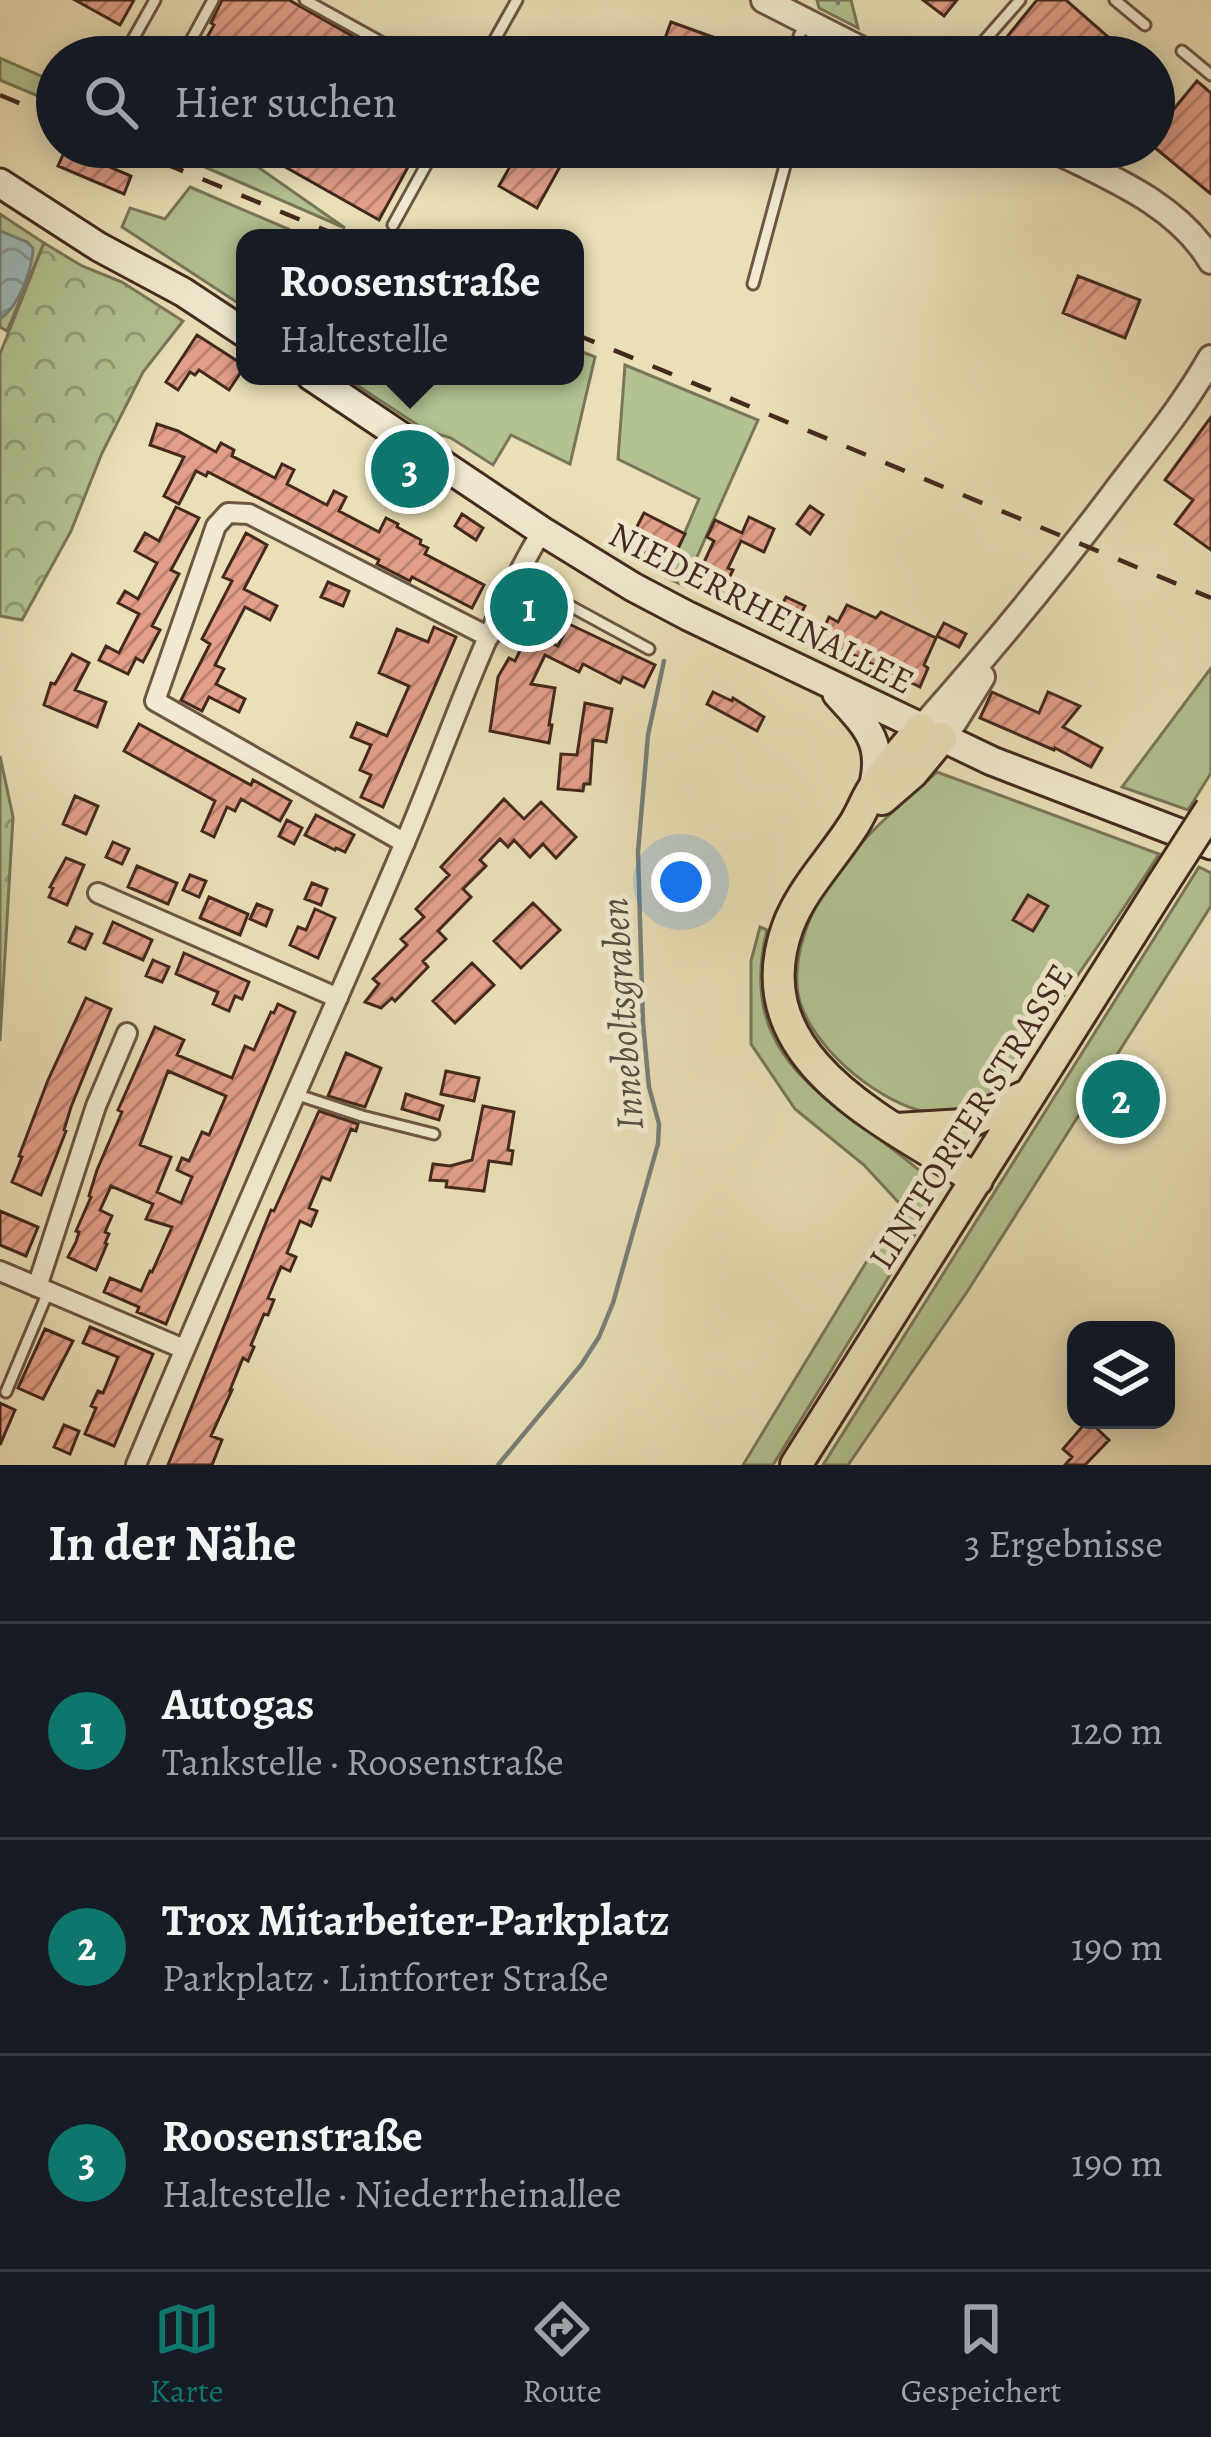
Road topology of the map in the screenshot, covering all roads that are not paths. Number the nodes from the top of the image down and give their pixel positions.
1 (155, 0) edge
2 (213, 0) edge
3 (304, 0) edge
4 (517, 0) edge
5 (764, 0) edge
6 (1020, 0) edge
7 (1115, 0) edge
8 (807, 20) junction
9 (1144, 25) dead end
10 (135, 36) edge
11 (193, 36) edge
12 (370, 36) edge
13 (497, 36) edge
14 (799, 36) edge
15 (837, 36) edge
16 (989, 36) edge
17 (1182, 51) dead end
18 (1211, 75) edge
19 (0, 165) edge
20 (424, 168) edge
21 (784, 168) edge
22 (1089, 168) edge
23 (0, 183) edge
24 (393, 224) dead end
25 (1210, 254) edge
26 (753, 284) dead end
27 (183, 292) junction
28 (236, 327) edge
29 (1211, 358) edge
30 (324, 385) edge
31 (542, 531) junction
32 (517, 578) junction
33 (489, 637) junction
34 (650, 649) dead end
35 (830, 686) junction
36 (931, 733) junction
37 (873, 788) junction
38 (1211, 808) edge
39 (856, 823) junction
40 (405, 843) junction
41 (1211, 845) edge
42 (98, 893) dead end
43 (338, 998) junction
44 (127, 1033) dead end
45 (296, 1094) junction
46 (1028, 1095) junction
47 (897, 1129) junction
48 (434, 1134) dead end
49 (976, 1180) junction
50 (0, 1271) edge
51 (43, 1289) junction
52 (184, 1348) junction
53 (6, 1392) dead end
54 (136, 1465) edge
55 (796, 1465) edge

1 - 10 lane
2 - 11 lane
3 - 12 lane
4 - 13 lane
5 - 8 street
6 - 16 lane
7 - 9 lane
8 - 14 lane
8 - 15 street
17 - 18 lane
19 - 27 main road
20 - 24 lane
21 - 26 lane
22 - 25 street
23 - 27 main road
27 - 28 main road
29 - 36 street
30 - 31 main road, NIEDERRHEINALLEE
31 - 32 street
31 - 35 main road, NIEDERRHEINALLEE
32 - 33 street
32 - 34 lane
33 - 40 street
33 - 40 street
35 - 36 main road, NIEDERRHEINALLEE
35 - 37 main road
36 - 37 main road
36 - 39 main road
36 - 41 main road, NIEDERRHEINALLEE
37 - 39 main road
38 - 46 main road, LINTFORTER STRASSE, bridge
39 - 47 main road
40 - 43 street
42 - 43 street
43 - 45 street
44 - 51 street
45 - 48 lane
45 - 52 street
46 - 47 main road
46 - 49 main road, LINTFORTER STRASSE
47 - 49 main road
49 - 55 main road, LINTFORTER STRASSE
50 - 51 street
51 - 52 street
51 - 53 lane
52 - 54 street

